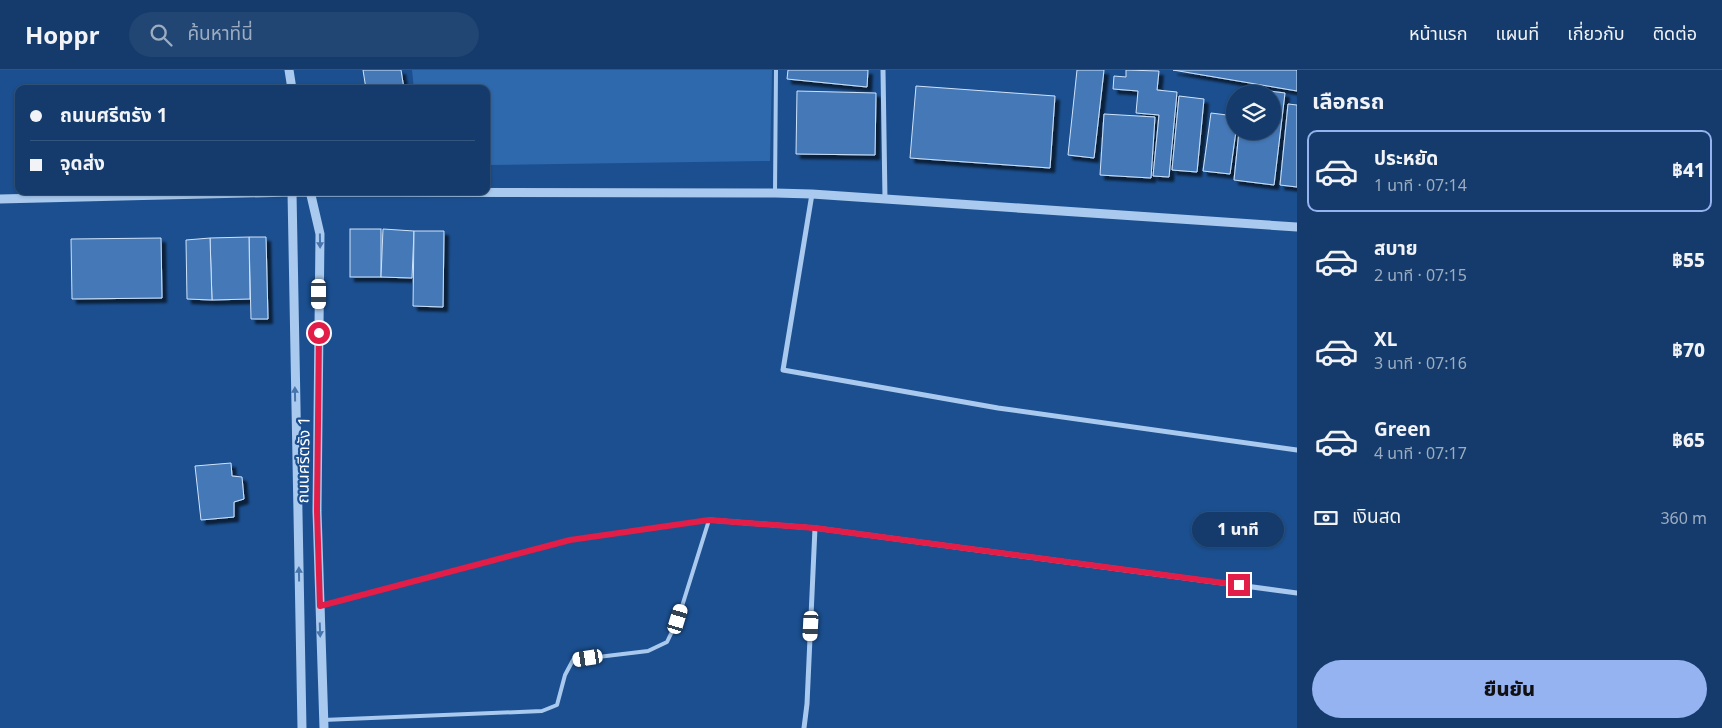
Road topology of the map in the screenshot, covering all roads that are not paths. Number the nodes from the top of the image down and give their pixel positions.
1 (289, 70) edge
2 (776, 70) edge
3 (883, 70) edge
4 (291, 85) edge
5 (490, 193) edge
6 (775, 193) junction
7 (812, 194) junction
8 (167, 195) edge
9 (292, 195) edge
10 (311, 195) edge
11 (0, 199) edge
12 (885, 199) junction
13 (1297, 227) edge
14 (1297, 450) edge
15 (709, 520) junction
16 (815, 528) junction
17 (1297, 593) edge
18 (320, 606) junction
19 (323, 724) edge
20 (302, 728) edge
21 (804, 728) edge

1 - 4 street
2 - 6 lane
3 - 12 street
5 - 6 street
6 - 7 street
7 - 12 street
7 - 14 street
8 - 11 street
20 -> 9 street, ถนนศรีตรัง 1
10 -> 18 street, ถนนศรีตรัง 1
12 - 13 street
15 - 16 street
15 - 18 lane
15 - 19 lane
16 - 17 street
16 - 21 street
18 -> 19 street, ถนนศรีตรัง 1

